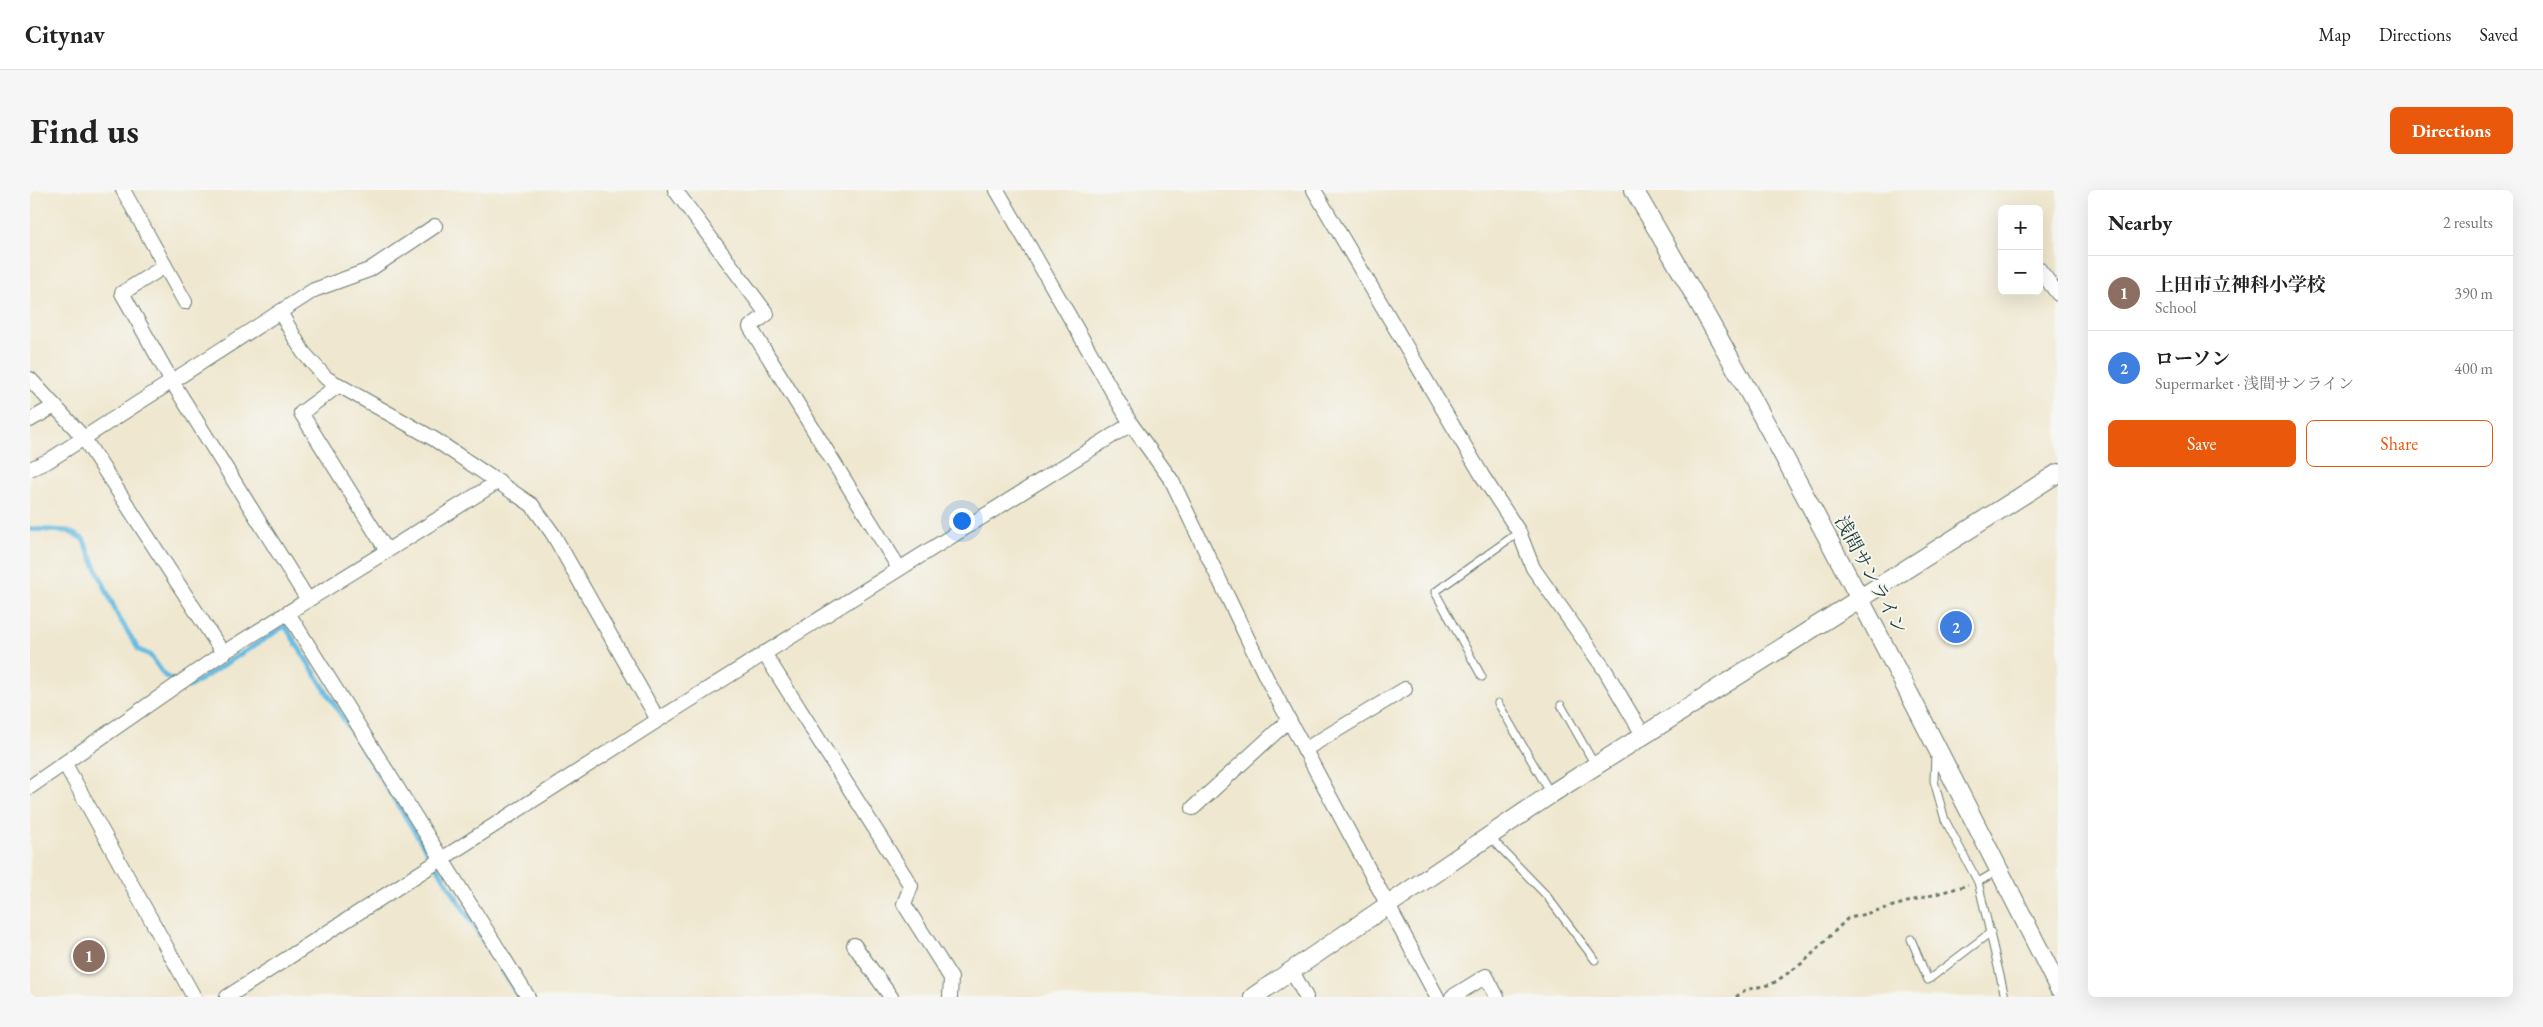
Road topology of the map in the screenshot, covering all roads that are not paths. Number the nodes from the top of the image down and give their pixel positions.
1 (123, 190) edge
2 (675, 190) edge
3 (997, 190) edge
4 (1314, 190) edge
5 (1634, 190) edge
6 (435, 226) dead end
7 (165, 266) junction
8 (2043, 274) edge
9 (2058, 294) edge
10 (185, 302) dead end
11 (280, 312) junction
12 (30, 379) edge
13 (171, 380) junction
14 (339, 385) junction
15 (55, 406) junction
16 (30, 420) edge
17 (1131, 424) junction
18 (83, 437) junction
19 (30, 469) edge
20 (2058, 473) edge
21 (499, 481) junction
22 (1519, 532) junction
23 (387, 551) junction
24 (899, 568) junction
25 (308, 600) junction
26 (1861, 600) junction
27 (288, 613) junction
28 (223, 653) junction
29 (764, 653) junction
30 (1482, 677) dead end
31 (1404, 689) dead end
32 (1498, 703) dead end
33 (1561, 705) dead end
34 (658, 720) junction
35 (1289, 720) junction
36 (1644, 735) junction
37 (1936, 748) junction
38 (1304, 750) junction
39 (65, 764) junction
40 (1595, 766) junction
41 (30, 787) edge
42 (1551, 794) junction
43 (1193, 808) dead end
44 (1490, 837) junction
45 (440, 858) junction
46 (1999, 870) junction
47 (1978, 882) junction
48 (1387, 906) junction
49 (1991, 932) junction
50 (1911, 939) dead end
51 (854, 945) dead end
52 (1595, 960) dead end
53 (1292, 971) junction
54 (2058, 987) edge
55 (194, 997) edge
56 (227, 997) edge
57 (528, 997) edge
58 (891, 997) edge
59 (950, 997) edge
60 (1254, 997) edge
61 (1306, 997) edge
62 (1437, 997) edge
63 (1452, 997) edge
64 (1497, 997) edge
65 (2005, 997) edge

1 - 7 street
2 - 24 street
3 - 17 street
4 - 22 street
5 - 26 street, 浅間サンライン
6 - 11 street
7 - 10 street
7 - 13 street
8 - 9 street
11 - 13 street
11 - 14 street
12 - 15 street
13 - 18 street
13 - 25 street
14 - 21 street
14 - 23 street
15 - 16 street
15 - 18 street
17 - 24 street
17 - 35 street
18 - 19 street
18 - 28 street
20 - 26 street
21 - 23 street
21 - 34 street
22 - 30 lane
22 - 36 street
23 - 25 street
24 - 29 street
25 - 27 street
26 - 36 street
26 - 37 street, 浅間サンライン
27 - 28 street
27 - 45 street
28 - 39 street
29 - 34 street
29 - 59 street
31 - 38 street
32 - 42 lane
33 - 40 lane
34 - 45 street
35 - 38 street
35 - 43 street
36 - 40 street
37 - 46 street, 浅間サンライン
37 - 47 lane
38 - 48 street
39 - 41 street
39 - 55 street
40 - 42 street
42 - 44 street
44 - 48 street
44 - 52 lane
45 - 56 street
45 - 57 street
46 - 47 lane
46 - 54 street, 浅間サンライン
47 - 49 lane
48 - 53 street
48 - 62 street
49 - 50 lane
49 - 65 lane
51 - 58 street
53 - 60 street
53 - 61 street
63 - 64 street

